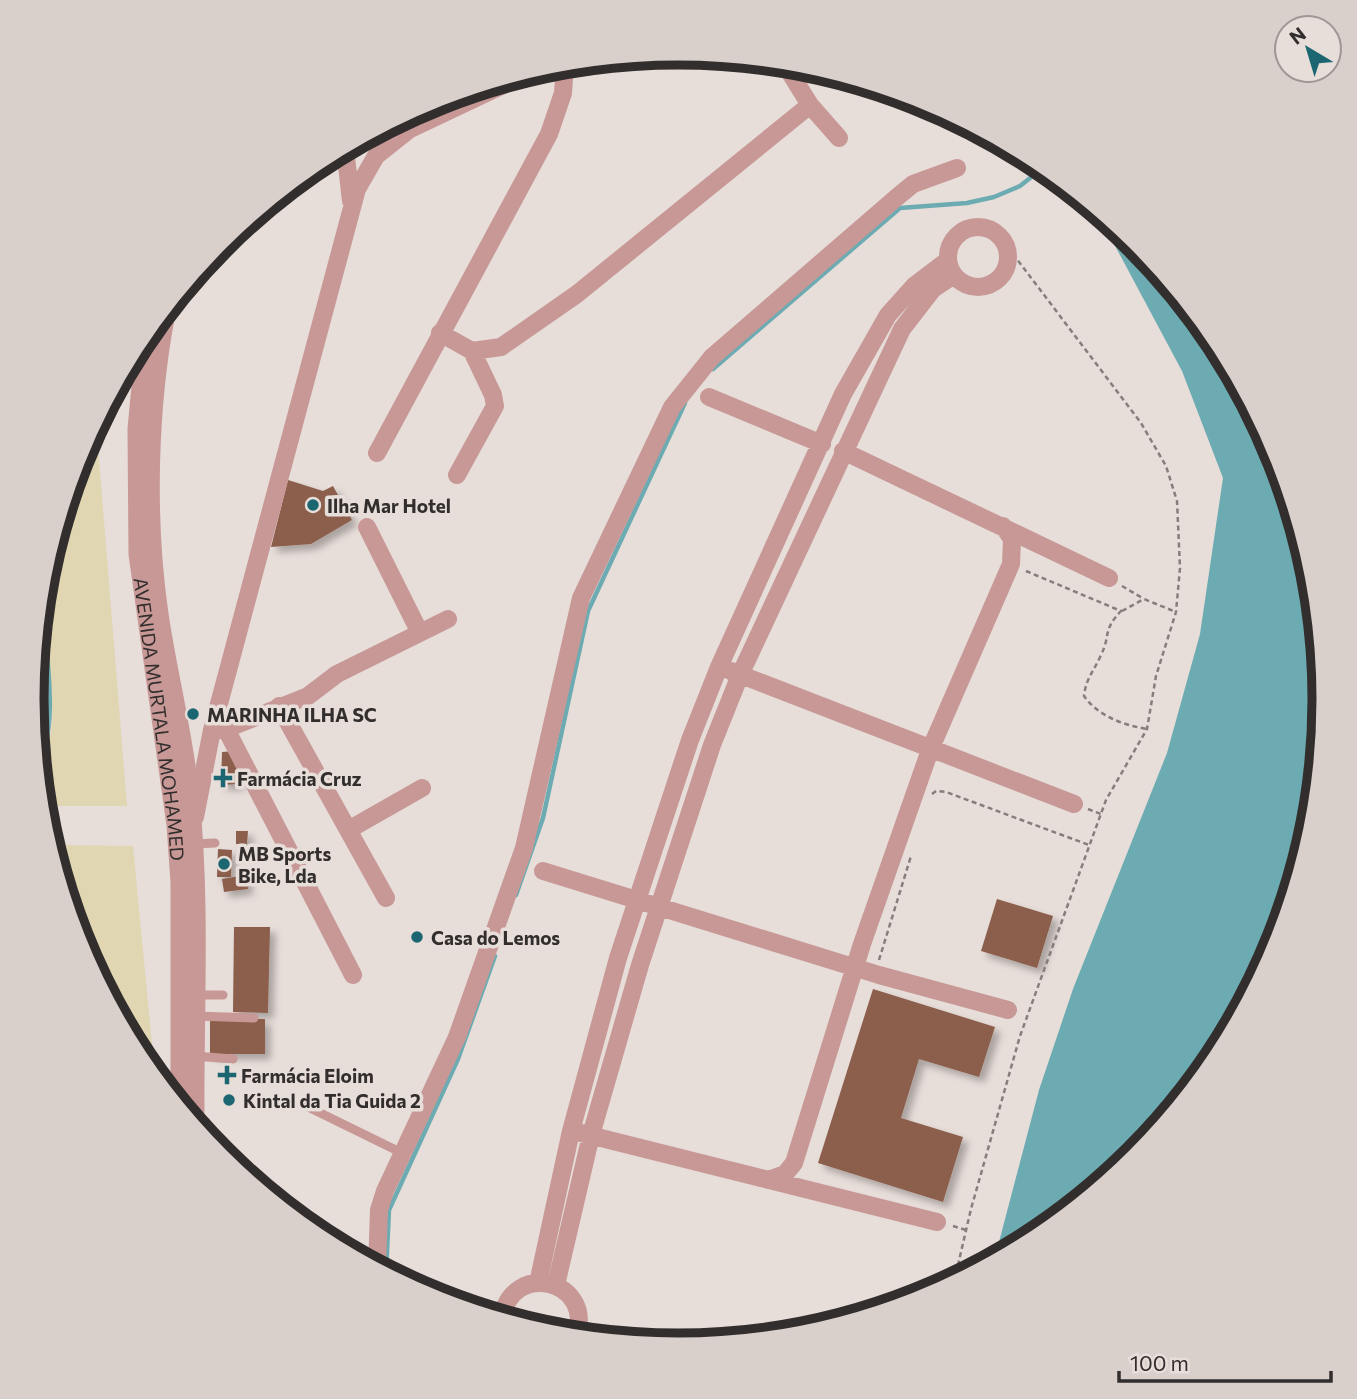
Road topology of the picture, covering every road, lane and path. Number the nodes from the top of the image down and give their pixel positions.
1 (564, 75) edge
2 (792, 75) edge
3 (482, 96) edge
4 (810, 104) junction
5 (433, 114) edge
6 (444, 114) junction
7 (839, 138) dead end
8 (346, 159) edge
9 (957, 168) dead end
10 (352, 208) junction
11 (1007, 246) junction
12 (951, 267) junction
13 (164, 328) edge
14 (440, 333) junction
15 (472, 351) junction
16 (144, 359) edge
17 (709, 397) dead end
18 (821, 444) junction
19 (843, 451) junction
20 (377, 453) dead end
21 (457, 475) dead end
22 (1003, 526) junction
23 (367, 527) dead end
24 (1011, 564) junction
25 (1109, 578) joint
26 (1144, 599) junction
27 (1121, 611) junction
28 (1175, 612) junction
29 (448, 619) dead end
30 (420, 633) junction
31 (719, 667) junction
32 (740, 675) junction
33 (279, 706) junction
34 (1147, 729) junction
35 (219, 730) junction
36 (930, 750) junction
37 (422, 788) dead end
38 (930, 796) dead end
39 (1074, 804) dead end
40 (350, 830) junction
41 (193, 838) junction
42 (215, 843) dead end
43 (1089, 845) junction
44 (914, 847) dead end
45 (543, 871) dead end
46 (386, 898) dead end
47 (636, 898) junction
48 (659, 905) junction
49 (855, 967) junction
50 (875, 973) junction
51 (353, 975) dead end
52 (195, 995) junction
53 (223, 995) dead end
54 (1008, 1010) dead end
55 (195, 1016) junction
56 (254, 1018) dead end
57 (194, 1056) junction
58 (233, 1059) dead end
59 (180, 1092) edge
60 (302, 1104) dead end
61 (195, 1110) edge
62 (571, 1131) junction
63 (591, 1135) junction
64 (402, 1153) junction
65 (769, 1180) junction
66 (937, 1222) dead end
67 (377, 1258) edge
68 (957, 1270) edge
69 (547, 1284) junction
70 (506, 1311) edge
71 (577, 1326) edge

1 - 14 street
2 - 4 street
3 - 6 street, AVENIDA MURTALA MOHAMED
4 - 7 street
4 - 15 street
5 - 6 street
6 - 10 street, AVENIDA MURTALA MOHAMED
8 - 10 street
9 - 64 street
10 - 35 street, AVENIDA MURTALA MOHAMED
11 - 12 street
11 - 12 street
11 - 28 path
12 - 18 street
12 - 19 street
13 - 41 street, AVENIDA MURTALA MOHAMED
14 - 15 street
14 - 20 street
15 - 21 street
16 - 59 street, AVENIDA MURTALA MOHAMED
17 - 18 street
18 - 31 street
19 - 22 street
19 - 32 street
22 - 24 street
22 - 25 street
23 - 30 street
24 - 27 path
24 - 36 street
25 - 26 path
26 - 27 path
26 - 28 path
27 - 34 path
28 - 34 path
29 - 30 street
30 - 33 street
31 - 32 street
31 - 47 street
32 - 36 street
32 - 48 street
33 - 35 street
33 - 40 street
34 - 43 path
35 - 41 street, AVENIDA MURTALA MOHAMED
35 - 51 street
36 - 39 street
36 - 49 street
37 - 40 street
38 - 43 path
40 - 46 street
41 - 42 lane
41 - 52 street, AVENIDA MURTALA MOHAMED
43 - 68 path
44 - 50 path
45 - 47 street
47 - 48 street
47 - 62 street
48 - 49 street
48 - 63 street
49 - 50 street
49 - 65 street
50 - 54 street
52 - 53 lane
52 - 55 street, AVENIDA MURTALA MOHAMED
55 - 56 lane
55 - 57 street, AVENIDA MURTALA MOHAMED
57 - 58 lane
57 - 61 street, AVENIDA MURTALA MOHAMED
60 - 64 lane
62 - 63 street
62 - 69 street
63 - 65 street
63 - 69 street
64 - 67 street
65 - 66 street
69 - 70 street
69 - 71 street

